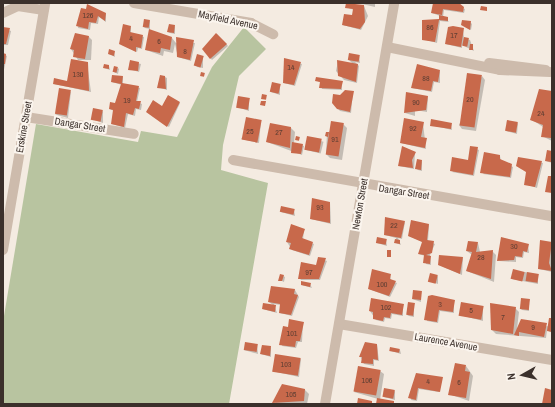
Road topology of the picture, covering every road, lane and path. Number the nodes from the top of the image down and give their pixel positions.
1 (134, 3) edge
2 (394, 3) edge
3 (45, 6) edge
4 (3, 13) edge
5 (273, 34) dead end
6 (387, 46) junction
7 (551, 72) edge
8 (26, 117) junction
9 (134, 134) dead end
10 (233, 160) dead end
11 (364, 185) junction
12 (552, 216) edge
13 (3, 250) edge
14 (339, 324) junction
15 (552, 360) edge
16 (325, 404) edge

1 - 5 street, Mayfield Avenue
2 - 6 street, Newton Street
3 - 4 street
3 - 8 street, Erskine Street
6 - 7 street
6 - 11 street, Newton Street
8 - 9 street, Dangar Street
8 - 13 street, Erskine Street
10 - 11 street, Dangar Street
11 - 12 street, Dangar Street
11 - 14 street, Newton Street
14 - 15 street, Laurence Avenue
14 - 16 street, Newton Street

